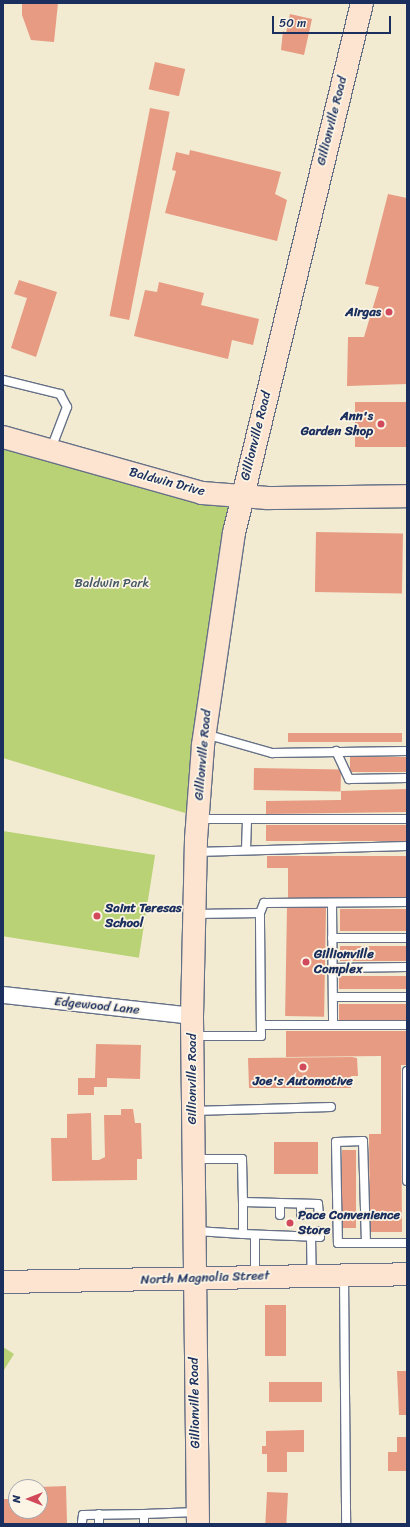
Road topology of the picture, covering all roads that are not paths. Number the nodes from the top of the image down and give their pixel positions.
1 (362, 3) edge
2 (3, 380) edge
3 (3, 437) edge
4 (51, 449) junction
5 (242, 496) junction
6 (407, 496) edge
7 (204, 734) junction
8 (336, 751) junction
9 (407, 751) edge
10 (407, 778) edge
11 (197, 819) junction
12 (247, 819) junction
13 (407, 819) edge
14 (407, 846) edge
15 (246, 849) junction
16 (196, 852) junction
17 (407, 902) edge
18 (332, 903) junction
19 (260, 912) junction
20 (194, 914) junction
21 (332, 938) junction
22 (407, 938) edge
23 (407, 967) edge
24 (332, 968) junction
25 (3, 995) edge
26 (333, 997) junction
27 (407, 997) edge
28 (261, 1025) junction
29 (333, 1025) junction
30 (407, 1025) edge
31 (192, 1026) junction
32 (407, 1072) edge
33 (331, 1107) dead end
34 (192, 1111) junction
35 (193, 1159) junction
36 (407, 1181) edge
37 (243, 1202) junction
38 (280, 1203) junction
39 (301, 1204) junction
40 (280, 1215) dead end
41 (301, 1215) dead end
42 (319, 1215) dead end
43 (193, 1230) junction
44 (319, 1231) dead end
45 (243, 1234) junction
46 (255, 1235) junction
47 (311, 1236) junction
48 (366, 1243) junction
49 (407, 1243) edge
50 (407, 1274) edge
51 (312, 1275) junction
52 (344, 1275) junction
53 (255, 1276) junction
54 (195, 1278) junction
55 (3, 1282) edge
56 (99, 1514) junction
57 (144, 1514) junction
58 (198, 1518) edge
59 (82, 1522) dead end
60 (99, 1524) edge
61 (144, 1524) edge
62 (346, 1524) edge

1 - 5 main road, Gillionville Road
2 - 4 lane
3 - 4 main road, Baldwin Drive
4 - 5 main road, Baldwin Drive
5 - 6 main road, Baldwin Drive
5 - 7 main road, Gillionville Road
7 - 8 lane
7 - 11 main road, Gillionville Road
8 - 9 lane
8 - 10 lane
11 - 12 lane
11 - 16 main road, Gillionville Road
12 - 13 lane
12 - 15 lane
14 - 15 lane
15 - 16 lane
16 - 20 main road, Gillionville Road
17 - 18 lane
18 - 19 lane
18 - 21 lane
19 - 20 lane
19 - 28 lane
20 - 31 main road, Gillionville Road
21 - 22 lane
21 - 24 lane
23 - 24 lane
24 - 26 lane
25 - 31 street, Edgewood Lane
26 - 27 lane
26 - 29 lane
28 - 29 lane
28 - 31 lane
29 - 30 lane
31 - 34 main road, Gillionville Road
32 - 36 lane
33 - 34 lane
34 - 35 main road, Gillionville Road
35 - 37 lane
35 - 43 main road, Gillionville Road
37 - 38 lane
37 - 45 lane
38 - 39 lane
38 - 40 lane
39 - 41 lane
39 - 42 lane
43 - 45 lane
43 - 54 main road, Gillionville Road
44 - 47 lane
45 - 46 lane
46 - 47 lane
46 - 53 lane
47 - 51 lane
48 - 48 lane
48 - 49 lane
50 - 52 main road, North Magnolia Street
51 - 52 main road, North Magnolia Street
51 - 53 main road, North Magnolia Street
52 - 62 lane
53 - 54 main road, North Magnolia Street
54 - 55 main road, North Magnolia Street
54 - 58 main road, Gillionville Road
56 - 57 lane
56 - 59 lane
56 - 60 lane
57 - 58 lane
57 - 61 lane

